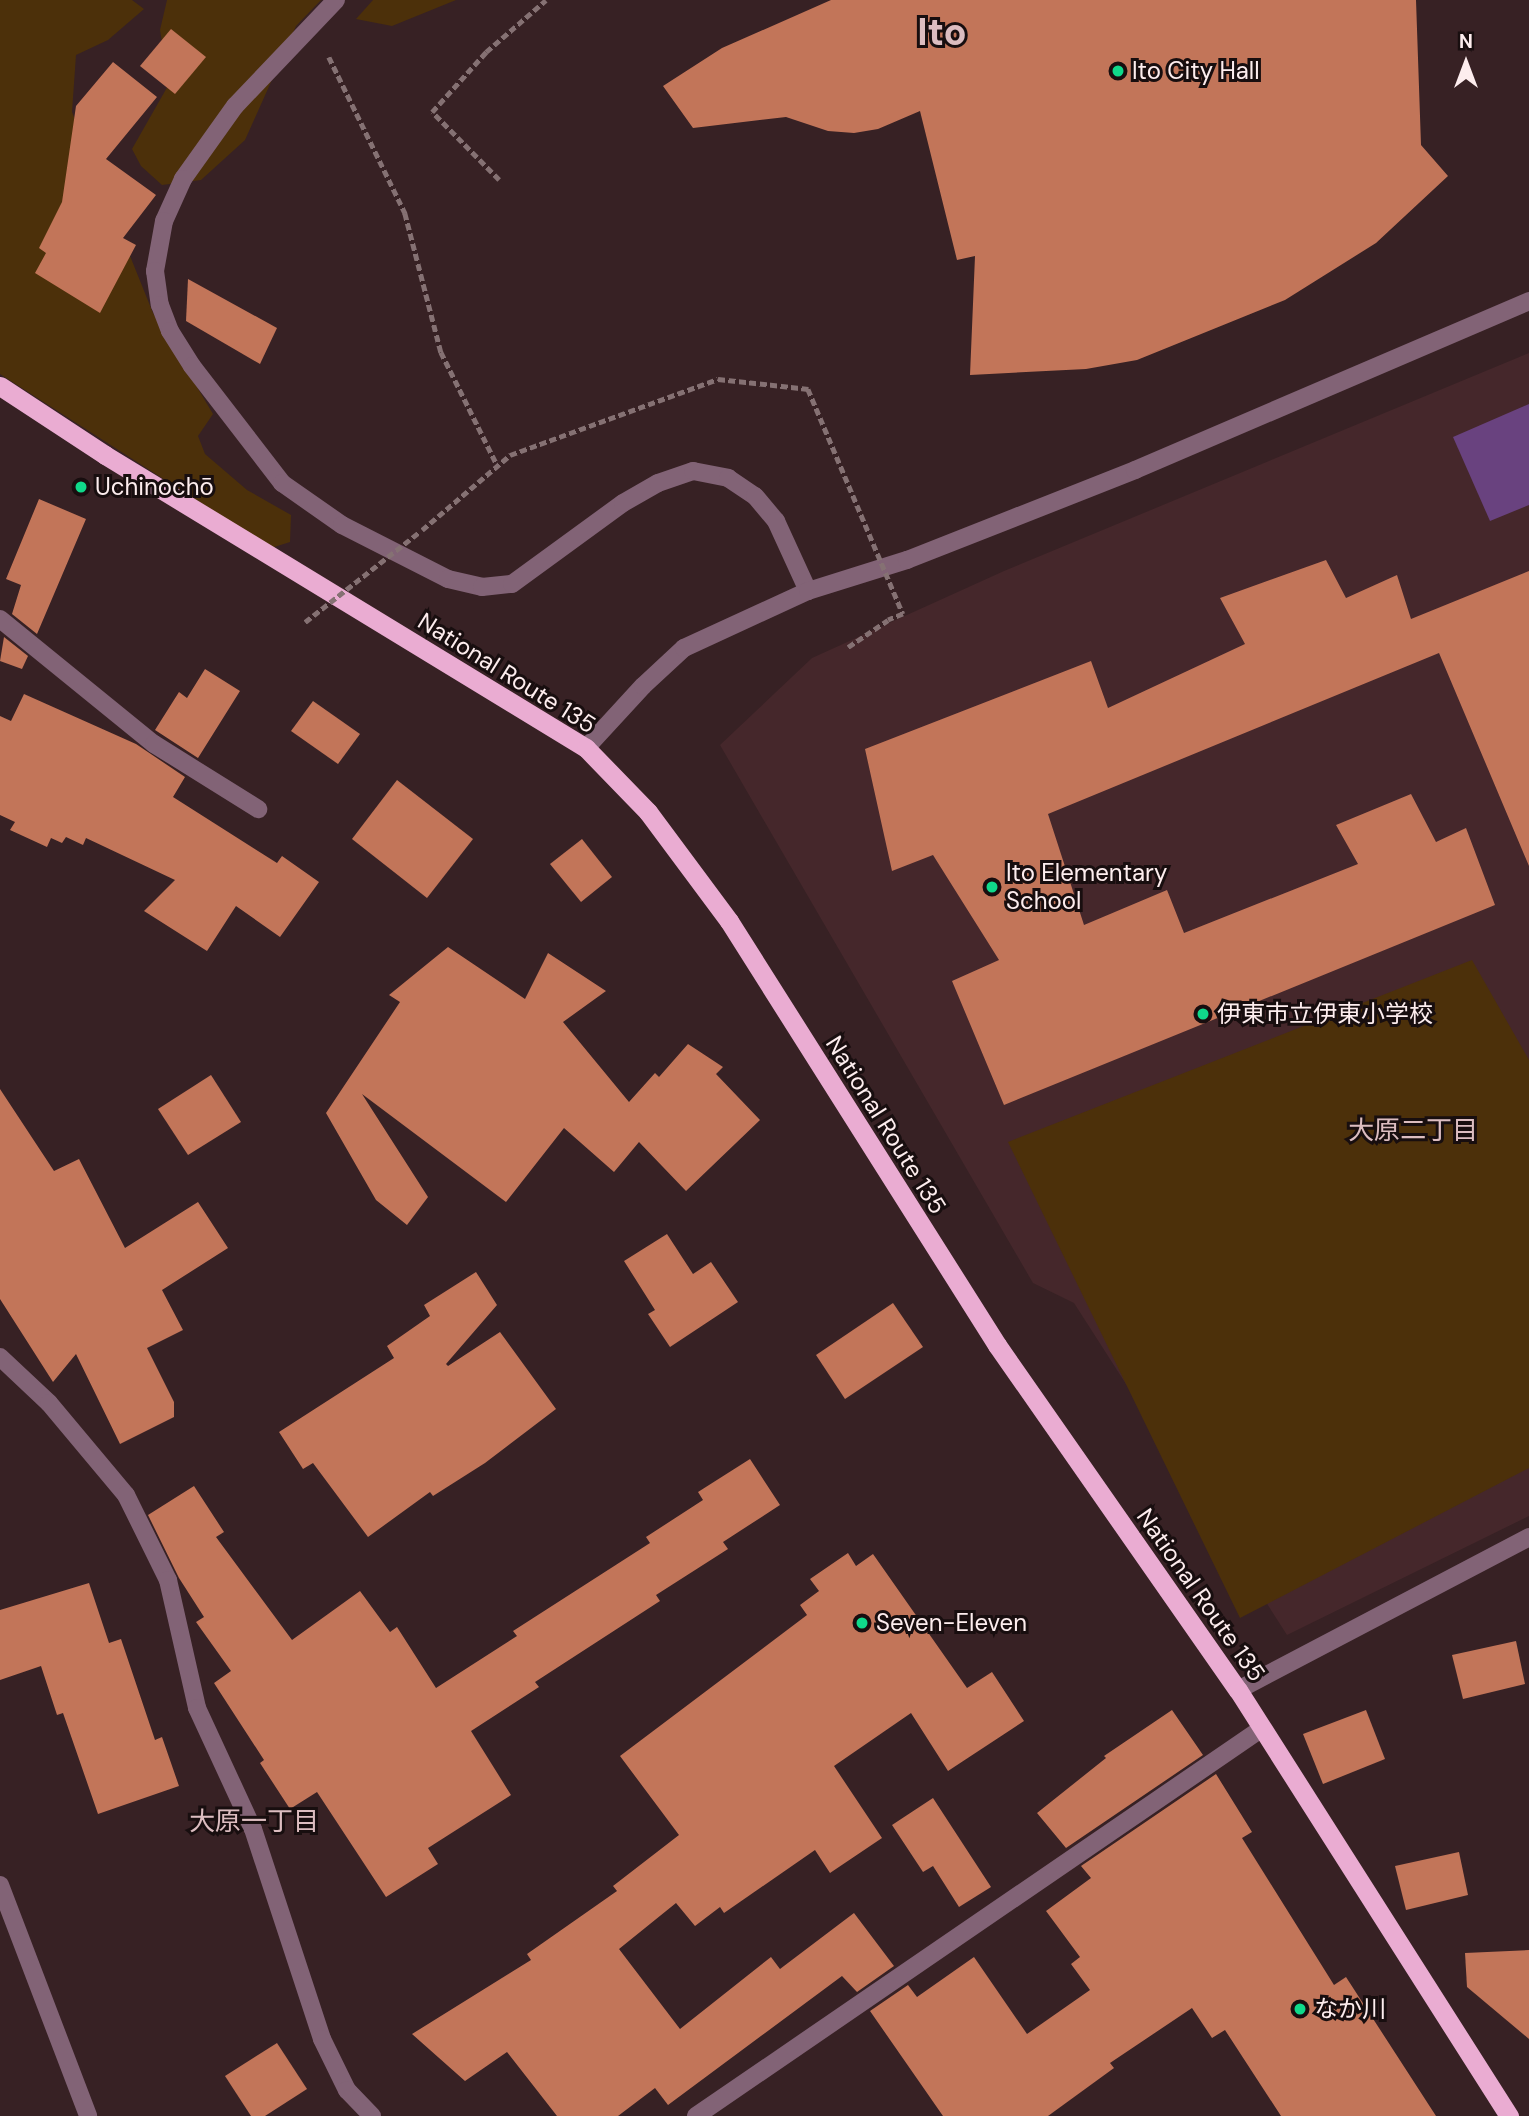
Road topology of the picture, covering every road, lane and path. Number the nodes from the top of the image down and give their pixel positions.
1 (336, 0) edge
2 (546, 0) edge
3 (332, 45) dead end
4 (499, 180) dead end
5 (1529, 301) edge
6 (0, 386) edge
7 (498, 465) junction
8 (808, 590) junction
9 (0, 619) edge
10 (305, 622) dead end
11 (848, 647) dead end
12 (586, 748) junction
13 (258, 809) dead end
14 (0, 1357) edge
15 (1529, 1537) edge
16 (1238, 1690) junction
17 (1261, 1729) junction
18 (0, 1885) edge
19 (88, 2116) edge
20 (372, 2116) edge
21 (696, 2116) edge
22 (1509, 2116) edge

1 - 8 street
2 - 4 path
3 - 7 path
5 - 8 street
6 - 12 highway, National Route 135
7 - 10 path, bridge
7 - 11 path, bridge
8 - 12 street
9 - 13 street
12 - 16 highway, National Route 135
14 - 20 street
15 - 16 street
16 - 17 highway, National Route 135
17 - 21 street
17 - 22 highway, National Route 135
18 - 19 street

